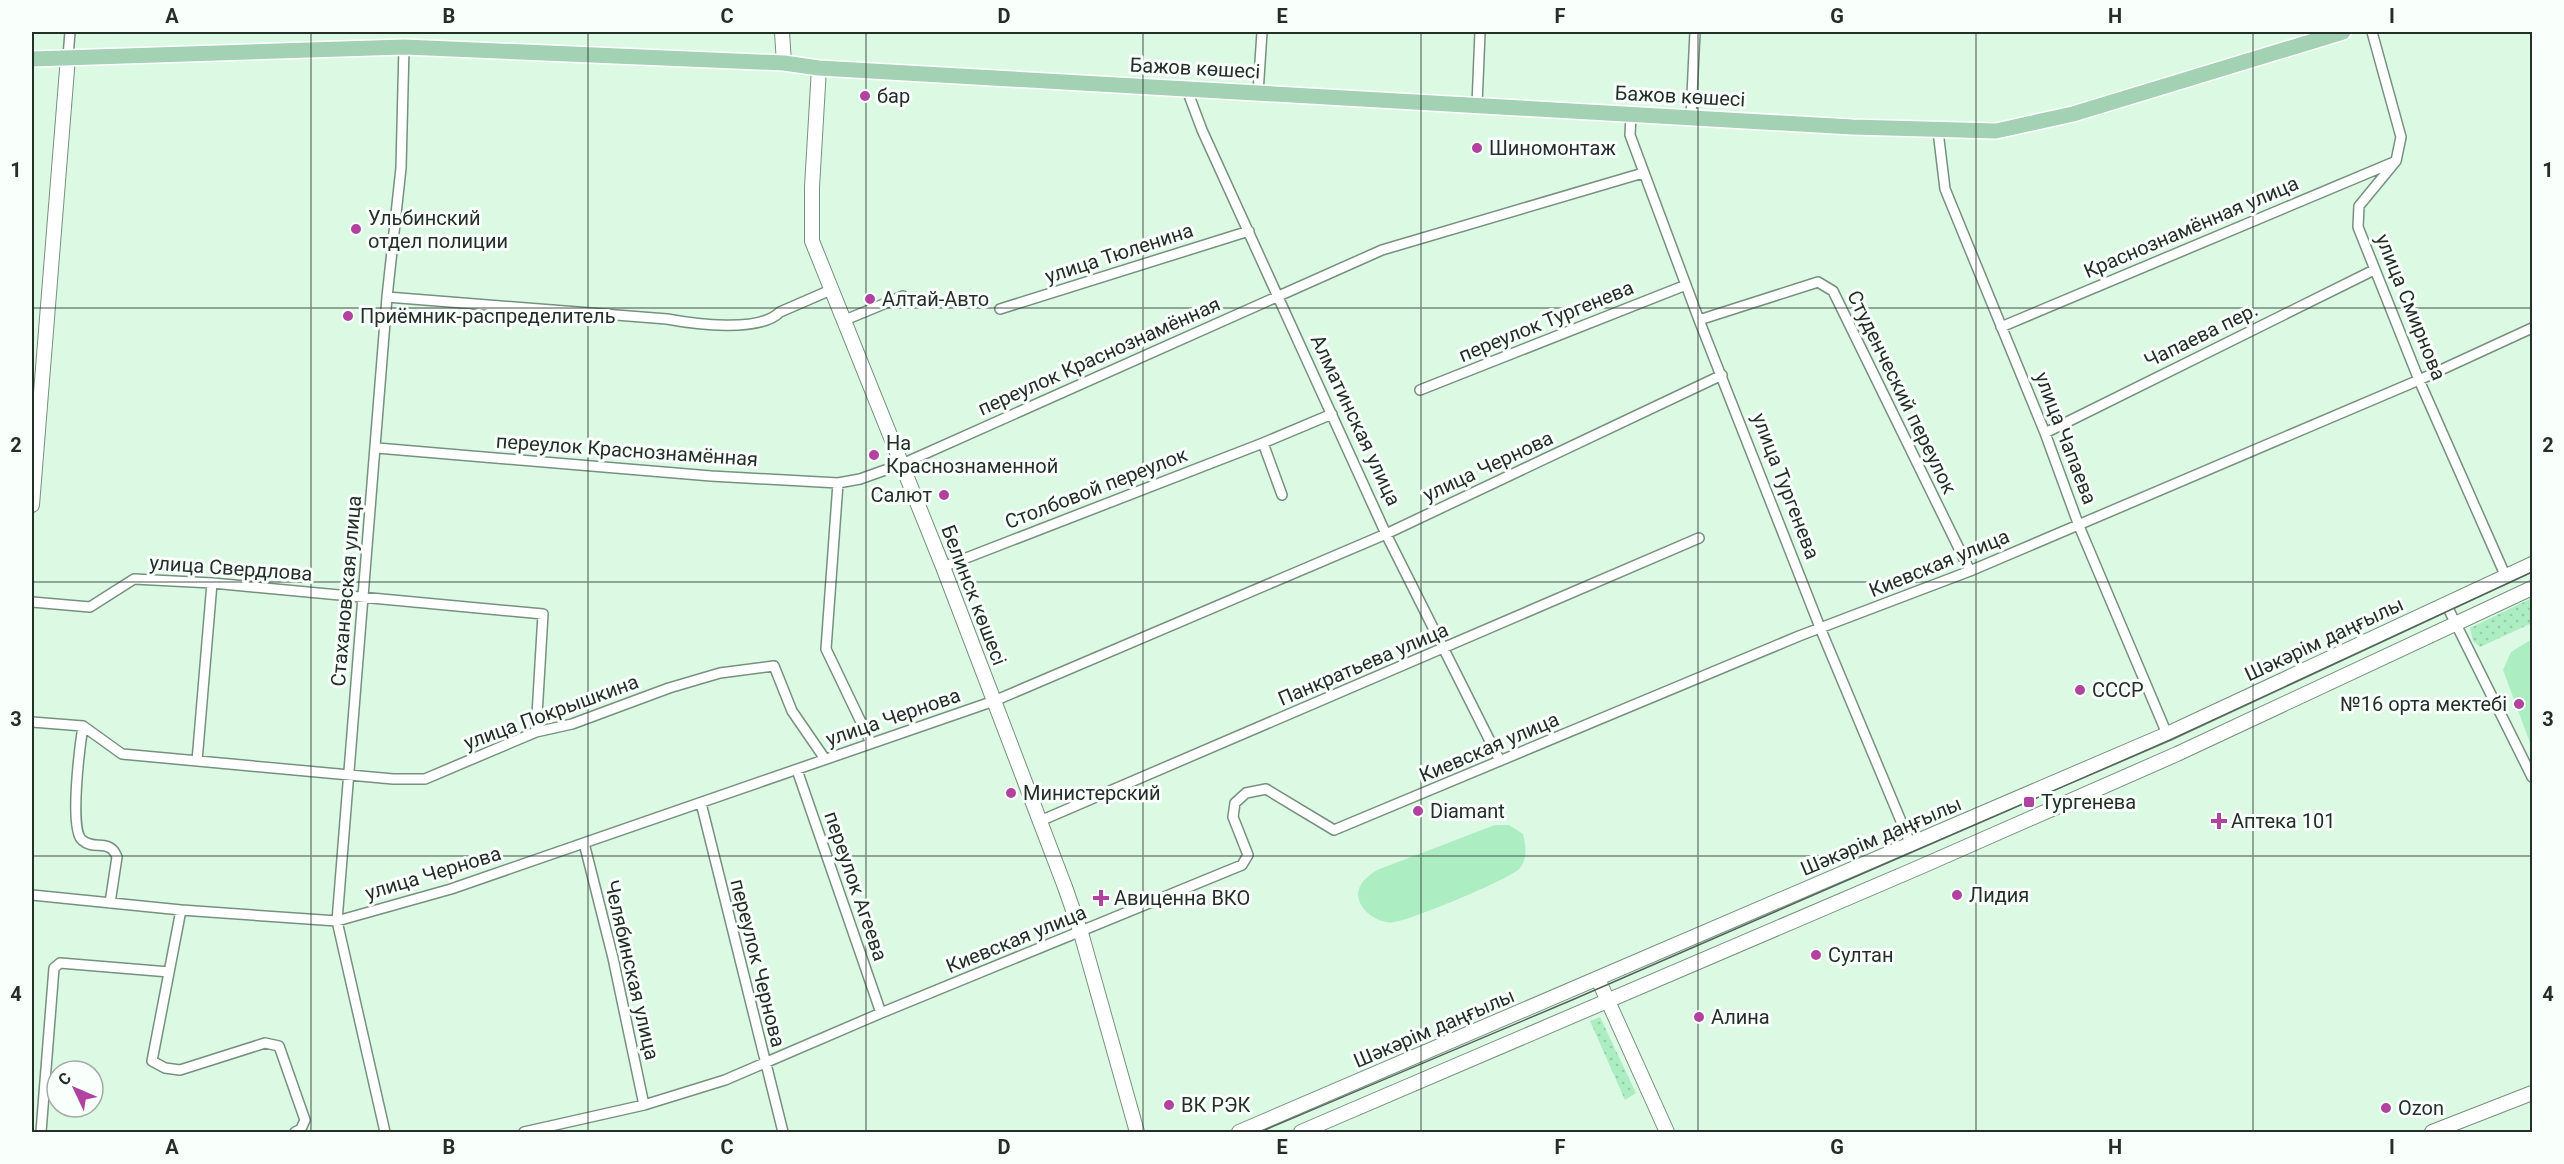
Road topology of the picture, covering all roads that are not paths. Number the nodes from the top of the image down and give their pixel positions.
1 (70, 32) edge
2 (782, 32) edge
3 (1262, 32) edge
4 (1480, 32) edge
5 (1695, 32) edge
6 (2343, 32) edge
7 (2372, 32) edge
8 (404, 47) junction
9 (68, 57) junction
10 (32, 59) edge
11 (784, 63) junction
12 (819, 68) junction
13 (1187, 90) junction
14 (1258, 93) junction
15 (1477, 105) junction
16 (1631, 115) junction
17 (1691, 116) junction
18 (1938, 131) junction
19 (2396, 161) junction
20 (1643, 173) junction
21 (1249, 231) junction
22 (2374, 270) junction
23 (1686, 285) junction
24 (833, 289) junction
25 (903, 296) dead end
26 (1277, 296) junction
27 (387, 297) junction
28 (1000, 309) dead end
29 (845, 320) junction
30 (1699, 320) junction
31 (2001, 327) junction
32 (2532, 328) edge
33 (1722, 375) junction
34 (2419, 380) junction
35 (1420, 390) dead end
36 (1332, 414) junction
37 (2045, 433) junction
38 (1263, 443) junction
39 (377, 448) junction
40 (902, 464) junction
41 (838, 483) junction
42 (1282, 495) dead end
43 (32, 505) edge
44 (2079, 526) junction
45 (1386, 534) junction
46 (1699, 538) dead end
47 (2532, 564) edge
48 (943, 567) junction
49 (1970, 571) junction
50 (2506, 577) junction
51 (212, 583) junction
52 (2532, 588) edge
53 (2514, 596) junction
54 (364, 597) junction
55 (32, 602) edge
56 (2446, 604) junction
57 (2455, 624) junction
58 (1821, 630) junction
59 (1444, 648) junction
60 (994, 700) junction
61 (32, 722) edge
62 (83, 726) junction
63 (536, 732) junction
64 (2167, 734) junction
65 (871, 743) junction
66 (2177, 754) junction
67 (825, 759) junction
68 (197, 761) junction
69 (1500, 762) junction
70 (797, 770) junction
71 (349, 773) junction
72 (2532, 777) edge
73 (701, 803) junction
74 (1040, 821) junction
75 (584, 843) junction
76 (1911, 845) junction
77 (1920, 867) junction
78 (32, 895) edge
79 (110, 903) junction
80 (181, 910) junction
81 (337, 921) junction
82 (1081, 933) junction
83 (170, 972) junction
84 (1598, 979) junction
85 (1607, 1002) junction
86 (880, 1013) junction
87 (764, 1063) junction
88 (2532, 1093) edge
89 (644, 1105) junction
90 (41, 1132) edge
91 (295, 1132) edge
92 (385, 1132) edge
93 (524, 1132) edge
94 (783, 1132) edge
95 (1137, 1132) edge
96 (1239, 1132) edge
97 (1301, 1132) edge
98 (1667, 1132) edge
99 (2432, 1132) edge

1 - 9 street
2 - 11 main road
3 - 14 street
4 - 15 street
5 - 17 street
6 - 18 main road, Бажов көшесі
7 - 19 street
8 - 9 main road, Бажов көшесі
8 - 11 main road, Бажов көшесі
8 - 27 street, Стахановская улица
9 - 10 main road, Бажов көшесі
9 - 43 main road
11 - 12 main road, Бажов көшесі
12 - 13 main road, Бажов көшесі
12 - 24 main road, Белинск көшесі
13 - 14 main road, Бажов көшесі
13 - 21 street, Алматинская улица
14 - 15 main road, Бажов көшесі
15 - 16 main road, Бажов көшесі
16 - 17 main road, Бажов көшесі
16 - 20 street, улица Тургенева
17 - 18 main road, Бажов көшесі
18 - 31 street, улица Чапаева
19 - 22 street, улица Смирнова
19 - 31 street, Краснознамённая улица
20 - 23 street, улица Тургенева
20 - 26 street, переулок Краснознамённая
21 - 26 street, Алматинская улица
21 - 28 street, улица Тюленина
22 - 34 street, улица Смирнова
22 - 37 street, Чапаева пер.
23 - 30 street, улица Тургенева
23 - 35 street, переулок Тургенева
24 - 27 street
24 - 29 main road, Белинск көшесі
25 - 29 street
26 - 36 street, Алматинская улица
26 - 40 street, переулок Краснознамённая
27 - 39 street, Стахановская улица
29 - 40 main road, Белинск көшесі
30 - 33 street, улица Тургенева
30 - 49 street, Студенческий переулок
31 - 37 street, улица Чапаева
32 - 34 street, Киевская улица
33 - 45 street, улица Чернова
33 - 58 street, улица Тургенева
34 - 44 street, Киевская улица
34 - 50 street, улица Смирнова
36 - 38 street, Столбовой переулок
36 - 45 street, Алматинская улица
37 - 44 street, улица Чапаева
38 - 42 street
38 - 48 street, Столбовой переулок
39 - 41 street, переулок Краснознамённая
39 - 54 street, Стахановская улица
40 - 41 street, переулок Краснознамённая
40 - 48 main road, Белинск көшесі
41 - 65 street
44 - 49 street, Киевская улица
44 - 64 street, улица Чапаева
45 - 59 street, Алматинская улица
45 - 60 street, улица Чернова
46 - 59 street, Панкратьева улица
47 - 50 main road, Шәкәрім даңғылы
48 - 60 main road, Белинск көшесі
49 - 58 street, Киевская улица
50 - 53 main road, улица Смирнова
50 - 56 main road, Шәкәрім даңғылы
51 - 54 street, улица Свердлова
51 - 55 street, улица Свердлова
51 - 68 street
52 - 53 main road
53 - 57 main road
54 - 63 street, улица Свердлова
54 - 71 street, Стахановская улица
56 - 57 street
56 - 64 main road, Шәкәрім даңғылы
57 - 66 main road
57 - 72 street
58 - 69 street, Киевская улица
58 - 76 street, улица Тургенева
59 - 69 street, Алматинская улица
59 - 74 street, Панкратьева улица
60 - 65 street, улица Чернова
60 - 74 main road, Белинск көшесі
61 - 62 street
62 - 68 street, улица Покрышкина
62 - 79 street
63 - 67 street, улица Покрышкина
63 - 71 street, улица Покрышкина
64 - 66 main road, улица Чапаева
64 - 76 main road, Шәкәрім даңғылы
65 - 67 street, улица Чернова
66 - 77 main road
67 - 70 street, улица Чернова
68 - 71 street, улица Покрышкина
69 - 82 street, Киевская улица
70 - 73 street, улица Чернова
70 - 86 street, переулок Агеева
71 - 81 street, Стахановская улица
73 - 75 street, улица Чернова
73 - 87 street, переулок Чернова
74 - 82 main road, Белинск көшесі
75 - 81 street, улица Чернова
75 - 89 street, Челябинская улица
76 - 77 main road, улица Тургенева
76 - 84 main road, Шәкәрім даңғылы
77 - 85 main road
78 - 79 street, улица Чернова
79 - 80 street, улица Чернова
80 - 81 street, улица Чернова
80 - 83 street
81 - 92 street, Стахановская улица
82 - 86 street, Киевская улица
82 - 95 main road, Белинск көшесі
83 - 90 street
83 - 91 street
84 - 85 main road
84 - 96 main road, Шәкәрім даңғылы
85 - 97 main road
85 - 98 main road
86 - 87 street, Киевская улица
87 - 89 street, Киевская улица
87 - 94 street, переулок Чернова
88 - 99 main road
89 - 93 street, Киевская улица

